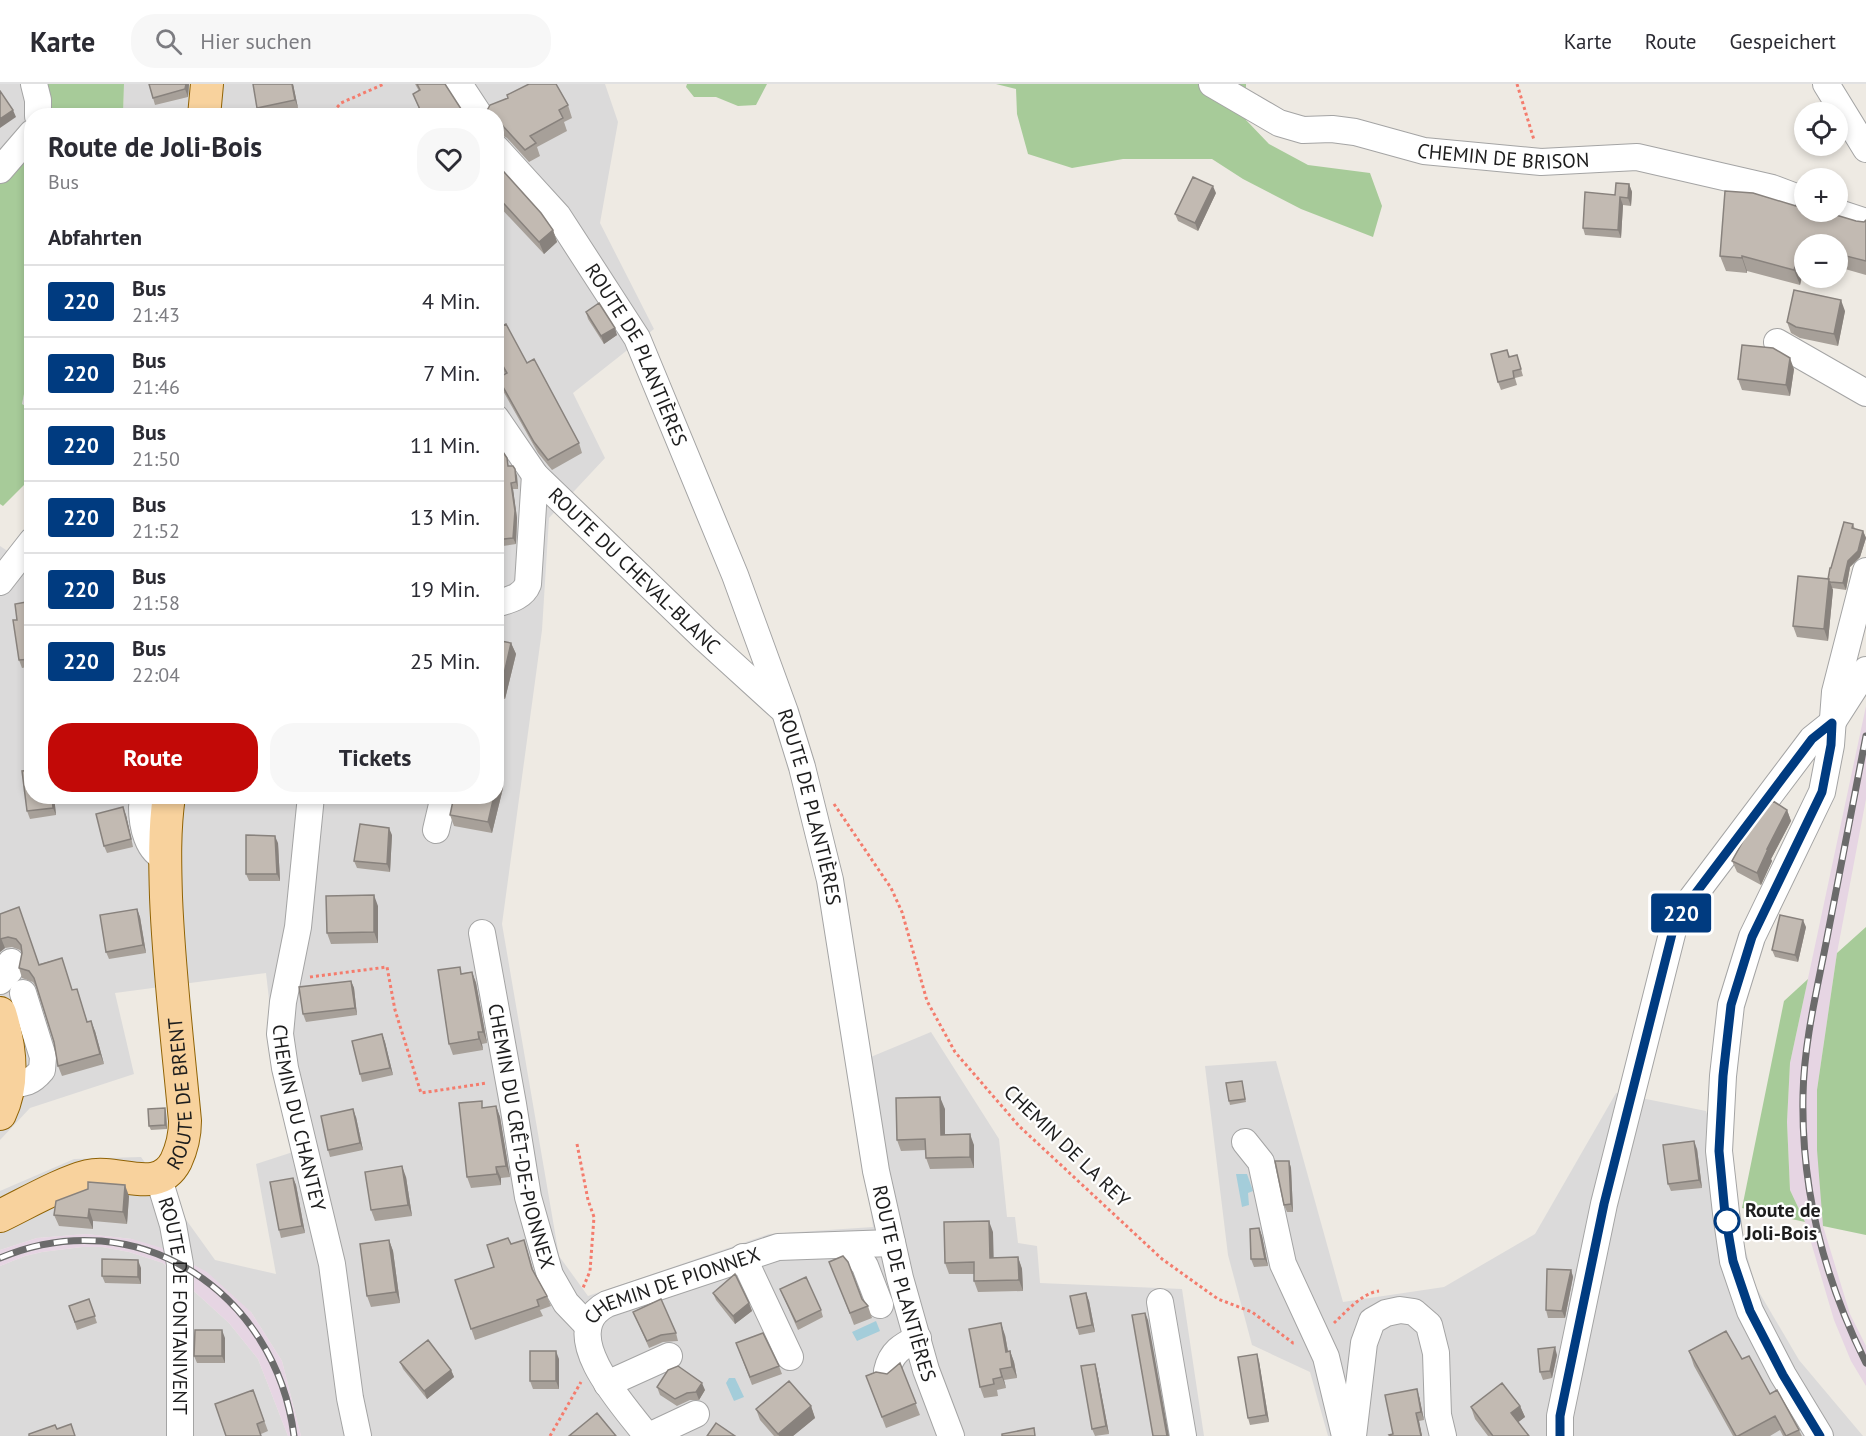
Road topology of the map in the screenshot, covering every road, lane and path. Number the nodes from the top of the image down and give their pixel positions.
1 (34, 84) edge
2 (207, 84) edge
3 (384, 84) edge
4 (459, 84) edge
5 (1212, 84) edge
6 (1517, 84) edge
7 (1826, 84) edge
8 (38, 108) edge
9 (205, 108) edge
10 (336, 108) edge
11 (475, 108) edge
12 (24, 142) edge
13 (1866, 149) edge
14 (504, 157) edge
15 (1541, 162) junction
16 (0, 170) edge
17 (1794, 196) edge
18 (1848, 216) edge
19 (1866, 222) edge
20 (1777, 342) dead end
21 (1866, 393) edge
22 (507, 452) edge
23 (535, 475) junction
24 (24, 551) edge
25 (1866, 571) edge
26 (0, 582) edge
27 (504, 601) edge
28 (1866, 670) edge
29 (785, 712) junction
30 (1832, 723) junction
31 (833, 803) dead end
32 (156, 804) edge
33 (310, 804) edge
34 (442, 804) edge
35 (436, 831) dead end
36 (482, 933) dead end
37 (302, 978) dead end
38 (11, 1003) edge
39 (487, 1083) dead end
40 (0, 1114) edge
41 (1245, 1142) dead end
42 (577, 1144) dead end
43 (159, 1179) junction
44 (0, 1216) edge
45 (892, 1243) junction
46 (850, 1245) junction
47 (743, 1257) junction
48 (1160, 1302) dead end
49 (880, 1305) dead end
50 (588, 1326) junction
51 (918, 1338) junction
52 (1318, 1339) junction
53 (669, 1356) dead end
54 (790, 1357) dead end
55 (592, 1358) junction
56 (887, 1371) edge
57 (607, 1384) junction
58 (696, 1414) dead end
59 (180, 1436) edge
60 (358, 1436) edge
61 (550, 1436) edge
62 (648, 1436) edge
63 (951, 1436) edge
64 (1183, 1436) edge
65 (1345, 1436) edge
66 (1353, 1436) edge
67 (1443, 1436) edge
68 (1560, 1436) edge
69 (1820, 1436) edge

1 - 8 street
2 - 9 main road
3 - 10 path
4 - 11 street
5 - 15 street, CHEMIN DE BRISON
6 - 15 path
7 - 13 street
12 - 16 street
14 - 29 street, ROUTE DE PLANTIÈRES
15 - 17 street, CHEMIN DE BRISON
18 - 19 street
20 - 21 street
22 - 23 street, ROUTE DU CHEVAL-BLANC
23 - 27 street
23 - 29 street, ROUTE DU CHEVAL-BLANC
24 - 26 street
25 - 30 street
28 - 30 street
29 - 45 street, ROUTE DE PLANTIÈRES
30 - 68 street
30 - 69 street
31 - 52 path, CHEMIN DE LA REY
32 - 43 main road, ROUTE DE BRENT
33 - 60 street, CHEMIN DU CHANTEY
34 - 35 street
36 - 50 street, CHEMIN DU CRÊT-DE-PIONNEX
37 - 39 path
38 - 40 main road
41 - 52 street
42 - 50 path
43 - 44 main road, ROUTE DE BRENT
43 - 59 street, ROUTE DE FONTANIVENT
45 - 46 street, CHEMIN DE PIONNEX
45 - 51 street, ROUTE DE PLANTIÈRES
46 - 47 street, CHEMIN DE PIONNEX
46 - 49 street
47 - 50 street, CHEMIN DE PIONNEX
47 - 54 street
48 - 64 street
50 - 55 street, CHEMIN DE PIONNEX
51 - 56 street
51 - 63 street, ROUTE DE PLANTIÈRES
52 - 65 street
53 - 57 street
55 - 57 street, CHEMIN DE PIONNEX
55 - 61 path
57 - 62 street, CHEMIN DE PIONNEX
58 - 62 street
66 - 67 street

